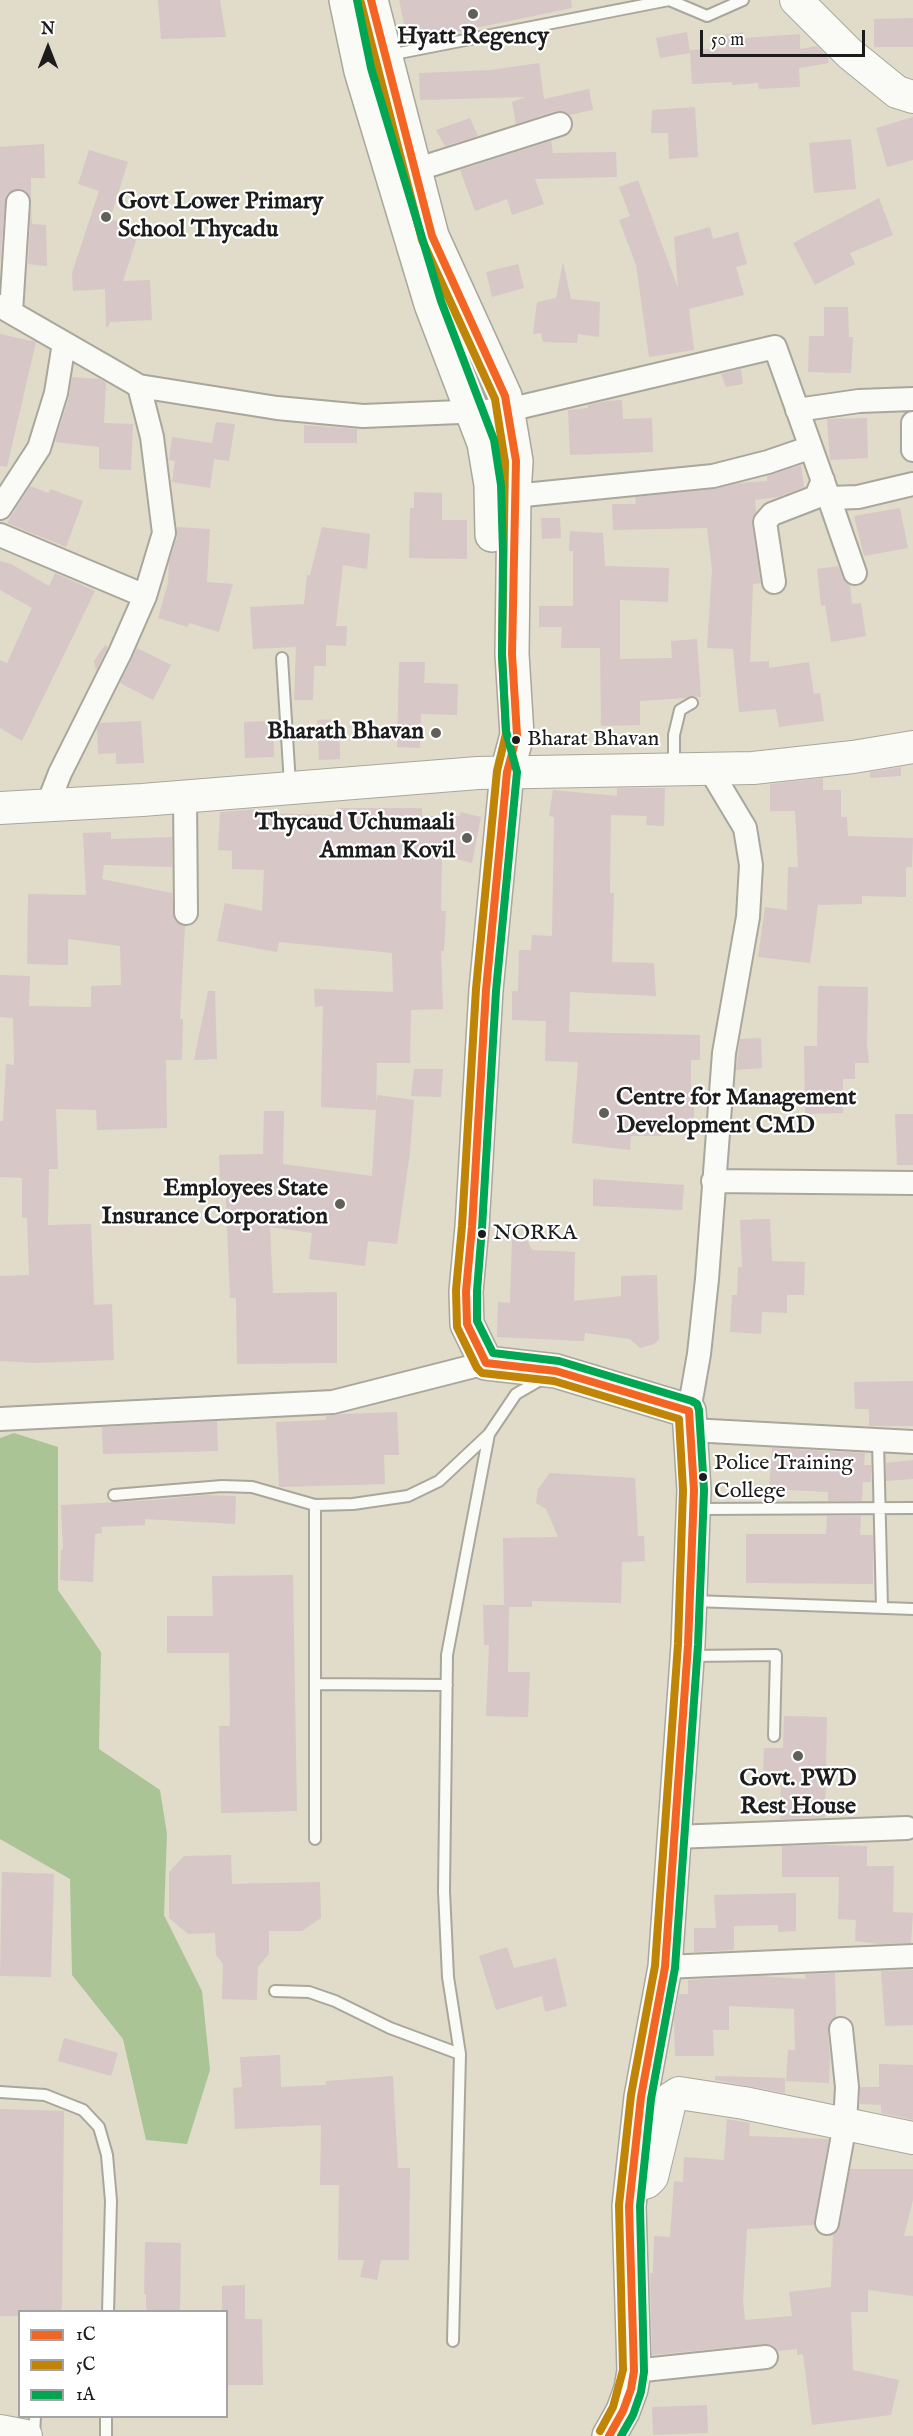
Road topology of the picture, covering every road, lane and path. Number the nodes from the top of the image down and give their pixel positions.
1 (346, 0) edge
2 (371, 0) edge
3 (743, 0) edge
4 (796, 0) edge
5 (386, 55) junction
6 (913, 97) edge
7 (560, 124) dead end
8 (416, 170) junction
9 (18, 202) dead end
10 (6, 309) edge
11 (64, 343) junction
12 (139, 386) junction
13 (913, 399) edge
14 (508, 410) junction
15 (797, 410) junction
16 (473, 412) junction
17 (913, 423) edge
18 (809, 448) junction
19 (913, 450) edge
20 (913, 484) edge
21 (826, 489) junction
22 (514, 496) junction
23 (0, 508) edge
24 (0, 535) edge
25 (855, 573) dead end
26 (774, 582) dead end
27 (145, 596) junction
28 (282, 658) dead end
29 (692, 703) dead end
30 (913, 747) edge
31 (709, 768) junction
32 (674, 769) junction
33 (507, 772) junction
34 (290, 788) junction
35 (185, 796) junction
36 (48, 804) junction
37 (0, 808) edge
38 (186, 913) dead end
39 (713, 1181) junction
40 (913, 1183) edge
41 (486, 1363) junction
42 (556, 1371) junction
43 (0, 1419) edge
44 (690, 1421) junction
45 (489, 1434) junction
46 (878, 1441) junction
47 (913, 1442) edge
48 (114, 1495) dead end
49 (315, 1504) junction
50 (880, 1508) junction
51 (913, 1508) edge
52 (693, 1509) junction
53 (690, 1601) junction
54 (882, 1608) junction
55 (913, 1609) edge
56 (687, 1656) junction
57 (315, 1684) junction
58 (447, 1685) junction
59 (774, 1736) dead end
60 (907, 1828) dead end
61 (674, 1837) junction
62 (315, 1839) dead end
63 (913, 1956) edge
64 (665, 1967) junction
65 (275, 1991) dead end
66 (841, 2029) dead end
67 (460, 2054) junction
68 (0, 2092) edge
69 (845, 2124) junction
70 (913, 2138) edge
71 (631, 2187) junction
72 (827, 2223) dead end
73 (108, 2310) edge
74 (453, 2342) dead end
75 (766, 2357) dead end
76 (634, 2371) junction
77 (35, 2418) edge
78 (106, 2418) edge
79 (0, 2431) edge
80 (26, 2436) edge
81 (34, 2436) edge
82 (106, 2436) edge
83 (609, 2436) edge

1 - 16 main road
2 - 5 main road
3 - 5 lane
4 - 6 street
5 - 8 main road
7 - 8 street
8 - 14 main road
9 - 10 street
10 - 11 street
11 - 12 street
11 - 23 street
12 - 16 street
12 - 27 street
13 - 15 street
14 - 15 street
14 - 16 street
14 - 22 main road
15 - 18 street
16 - 33 main road
17 - 19 street
18 - 21 street
18 - 22 street
20 - 21 street
21 - 25 street
21 - 26 street
22 - 33 main road
24 - 27 street
27 - 36 street
28 - 34 lane
29 - 32 lane
30 - 31 street
31 - 32 street
31 - 39 street
32 - 33 street
33 - 34 street
33 - 41 main road
34 - 35 street
35 - 36 street
35 - 38 street
36 - 37 street
39 - 40 street
39 - 44 street
41 - 42 main road
41 - 43 street
42 - 44 main road
42 - 45 lane
44 - 46 street
44 - 52 main road
45 - 49 lane
45 - 58 lane
46 - 47 street
46 - 50 lane
48 - 49 lane
49 - 57 lane
50 - 51 lane
50 - 52 lane
50 - 54 lane
52 - 53 main road
53 - 54 lane
53 - 56 main road
54 - 55 lane
56 - 59 lane
56 - 61 main road
57 - 58 lane
57 - 62 lane
58 - 67 lane
60 - 61 street
61 - 64 main road
63 - 64 street
64 - 71 main road
65 - 67 lane
66 - 69 street
67 - 74 lane
68 - 73 lane
69 - 70 street
69 - 71 street
69 - 72 street
71 - 76 main road
75 - 76 street
76 - 83 main road
77 - 81 lane
78 - 82 lane
79 - 80 street

